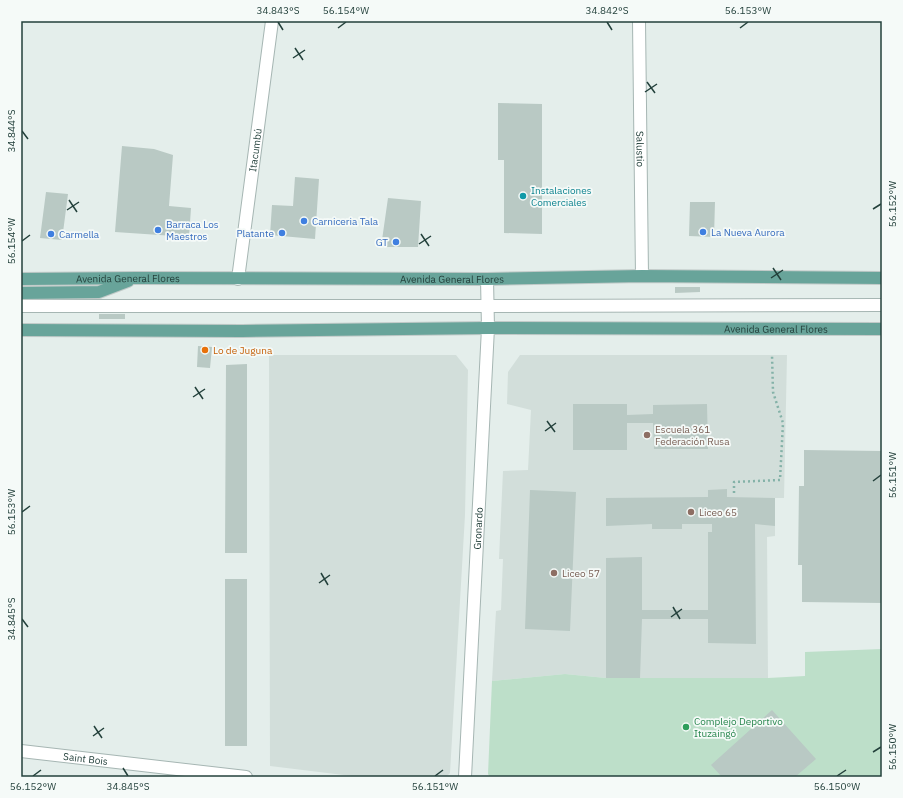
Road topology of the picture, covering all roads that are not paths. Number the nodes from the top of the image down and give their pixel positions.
1 (272, 21) edge
2 (639, 21) edge
3 (642, 276) junction
4 (137, 278) junction
5 (882, 278) edge
6 (21, 279) edge
7 (238, 279) junction
8 (487, 279) junction
9 (21, 293) edge
10 (882, 305) edge
11 (21, 306) edge
12 (488, 306) junction
13 (488, 328) junction
14 (21, 330) edge
15 (882, 330) edge
16 (21, 751) edge
17 (246, 777) edge
18 (465, 777) edge

1 - 7 street, Itacumbú
2 - 3 street, Salustio
3 - 5 main road, Avenida General Flores
3 - 8 main road, Avenida General Flores
4 - 6 main road, Avenida General Flores
4 - 7 main road, Avenida General Flores
4 - 9 main road
7 - 8 main road, Avenida General Flores
8 - 12 street, Gronardo
10 - 12 street
11 - 12 street
12 - 13 street, Gronardo
13 - 14 main road, Avenida General Flores
13 - 15 main road, Avenida General Flores
13 - 18 street, Gronardo
16 - 17 street, Saint Bois

